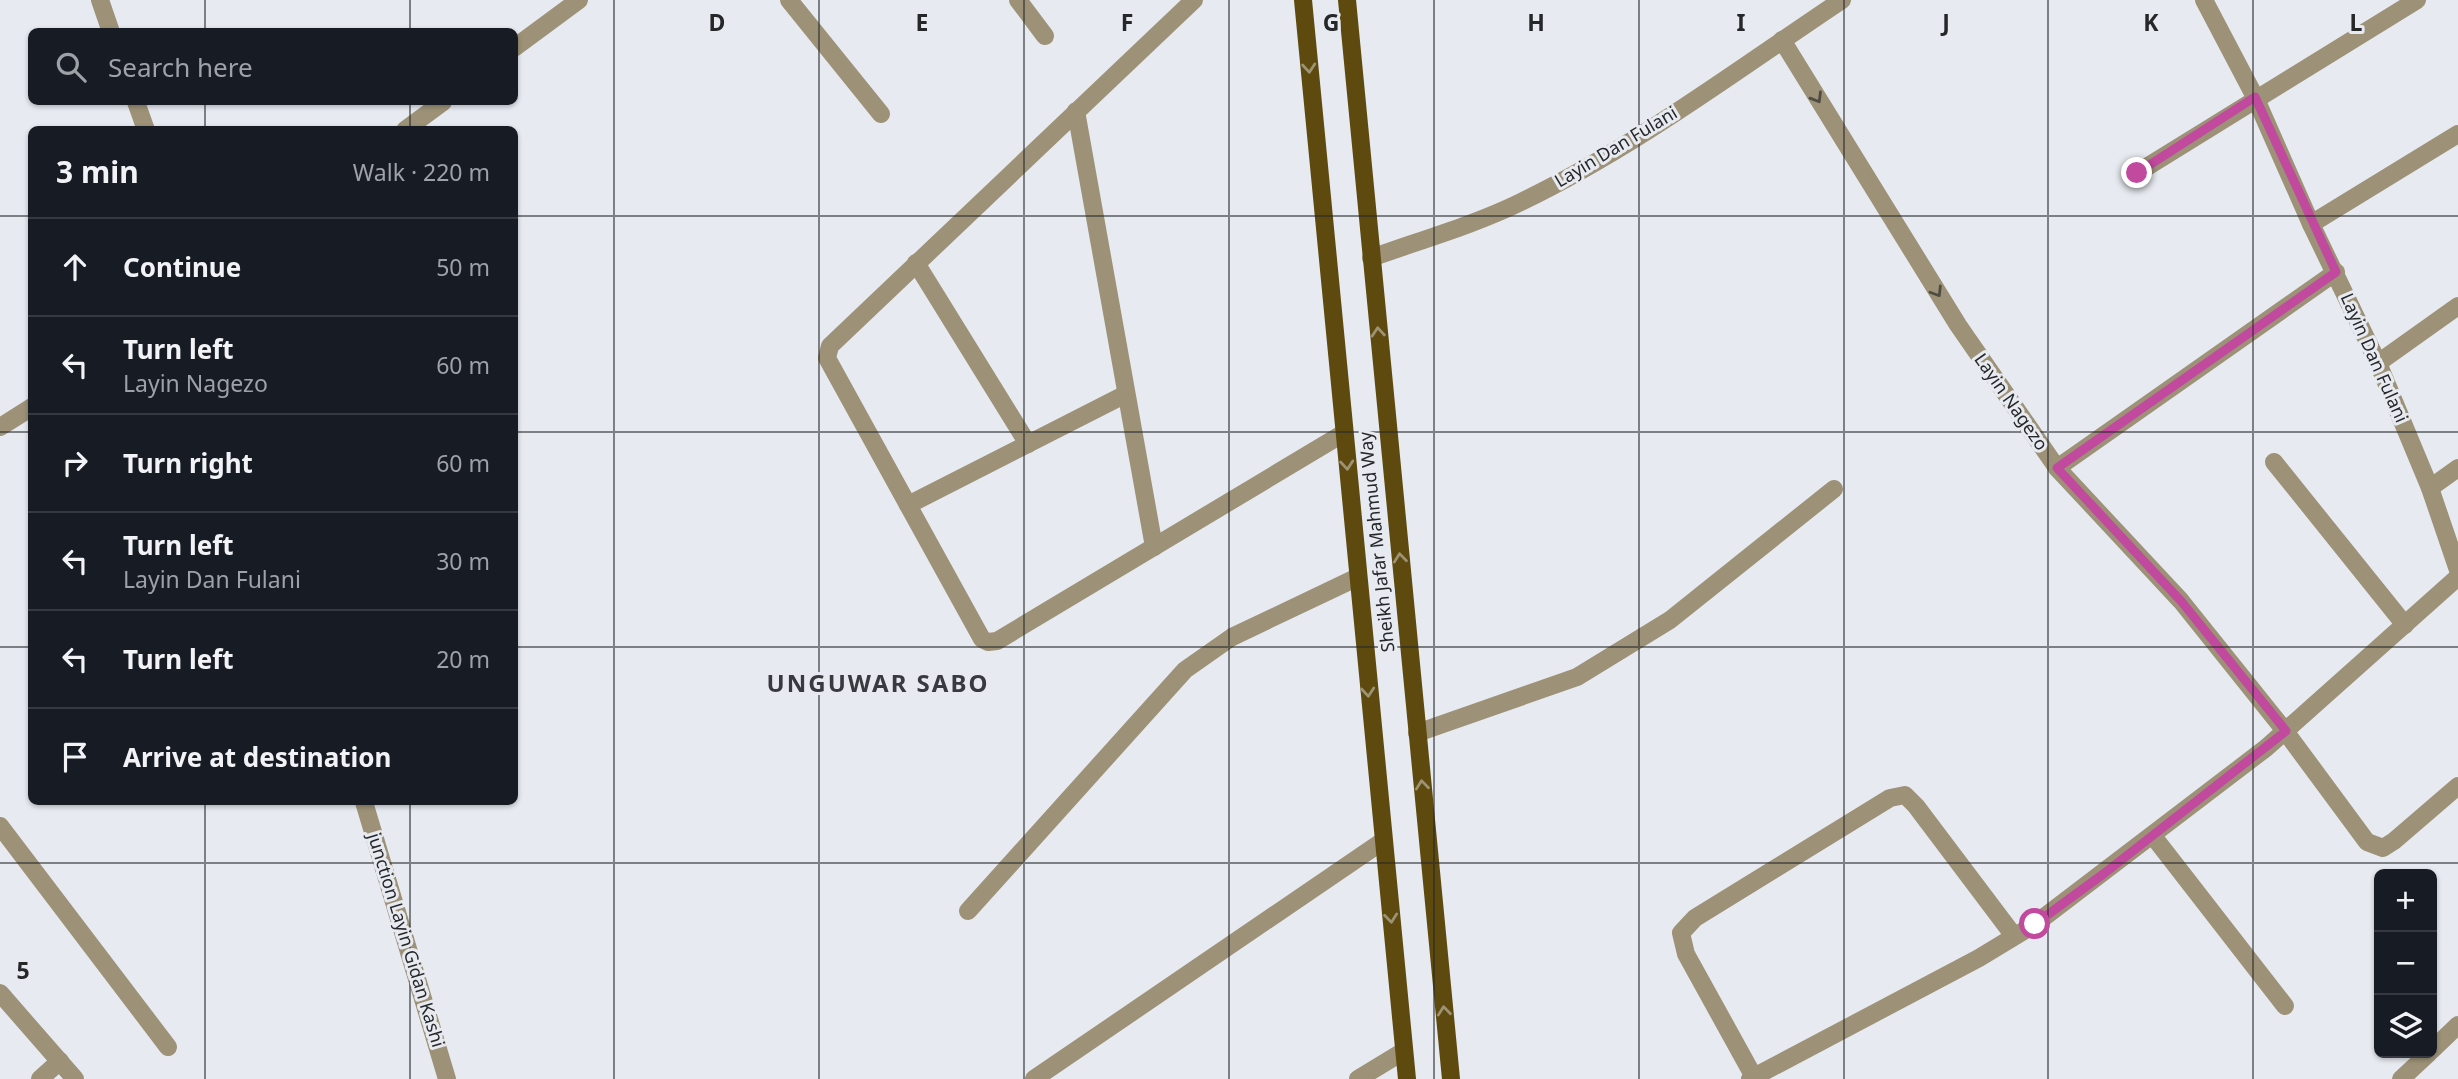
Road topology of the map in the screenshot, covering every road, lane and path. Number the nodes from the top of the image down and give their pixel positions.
1 (100, 0) edge
2 (579, 0) edge
3 (789, 0) edge
4 (1018, 0) edge
5 (1194, 0) edge
6 (1303, 0) edge
7 (1347, 0) edge
8 (1842, 0) edge
9 (2204, 0) edge
10 (2417, 0) edge
11 (110, 28) edge
12 (1045, 36) dead end
13 (1782, 40) junction
14 (518, 45) edge
15 (2255, 97) junction
16 (137, 105) edge
17 (439, 105) edge
18 (1076, 111) junction
19 (881, 114) dead end
20 (145, 126) edge
21 (410, 126) edge
22 (2458, 134) edge
23 (2137, 173) dead end
24 (2311, 224) junction
25 (1371, 258) junction
26 (916, 263) junction
27 (2336, 272) junction
28 (2458, 306) edge
29 (2378, 363) junction
30 (1126, 394) junction
31 (28, 410) edge
32 (0, 427) edge
33 (1344, 433) junction
34 (1028, 444) junction
35 (2273, 463) dead end
36 (2057, 468) junction
37 (2458, 468) edge
38 (2430, 488) junction
39 (1834, 489) dead end
40 (908, 505) junction
41 (1154, 547) junction
42 (2458, 570) edge
43 (1358, 577) junction
44 (2458, 577) edge
45 (2405, 625) junction
46 (2286, 731) junction
47 (1417, 733) junction
48 (2458, 786) edge
49 (365, 805) edge
50 (0, 826) edge
51 (2154, 836) junction
52 (1383, 841) junction
53 (968, 911) dead end
54 (2014, 936) junction
55 (0, 993) edge
56 (2285, 1006) dead end
57 (2458, 1025) edge
58 (2437, 1044) edge
59 (168, 1047) dead end
60 (1404, 1051) junction
61 (2423, 1058) edge
62 (60, 1061) junction
63 (1752, 1078) edge
64 (40, 1079) edge
65 (75, 1079) edge
66 (447, 1079) edge
67 (1034, 1079) edge
68 (1358, 1079) edge
69 (1407, 1079) edge
70 (1451, 1079) edge
71 (2401, 1079) edge

1 - 11 street
2 - 14 street
3 - 19 street
4 - 12 street
5 - 18 street
6 -> 33 main road, Sheikh Jafar Mahmud Way
7 - 25 main road, Sheikh Jafar Mahmud Way
8 - 13 street, Layin Dan Fulani
9 - 15 street, Layin Dan Fulani
10 - 15 street
13 - 25 street, Layin Dan Fulani
13 -> 36 street, Layin Nagezo
15 - 23 street
15 - 24 street, Layin Dan Fulani
16 - 20 street
17 - 21 street
18 - 26 street
18 - 30 street
22 - 24 street
24 - 27 street, Layin Dan Fulani
47 -> 25 main road, Sheikh Jafar Mahmud Way
26 - 34 street
26 - 40 street
27 - 29 street, Layin Dan Fulani
27 - 36 street
28 - 29 street
29 - 38 street, Layin Dan Fulani
30 - 34 street
30 - 41 street
31 - 32 street
33 - 41 street
33 -> 43 main road, Sheikh Jafar Mahmud Way
34 - 40 street
35 - 45 street
36 - 46 street, Layin Nagezo
37 - 38 street
38 - 42 street, Layin Dan Fulani
39 - 47 street
40 - 41 street
43 -> 52 main road, Sheikh Jafar Mahmud Way
43 - 53 street
44 - 45 street
45 - 46 street
46 - 48 street, Layin Nagezo
46 - 51 street
70 -> 47 main road, Sheikh Jafar Mahmud Way
49 - 66 street, junction Layin Gidan Kashi
50 - 59 street
51 - 54 street
51 - 56 street
52 -> 60 main road, Sheikh Jafar Mahmud Way
52 - 67 street
54 - 63 street
54 - 63 street
55 - 62 street
57 - 58 street
60 - 68 street
60 - 69 main road, Sheikh Jafar Mahmud Way
61 - 71 street
62 - 64 street
62 - 65 street

